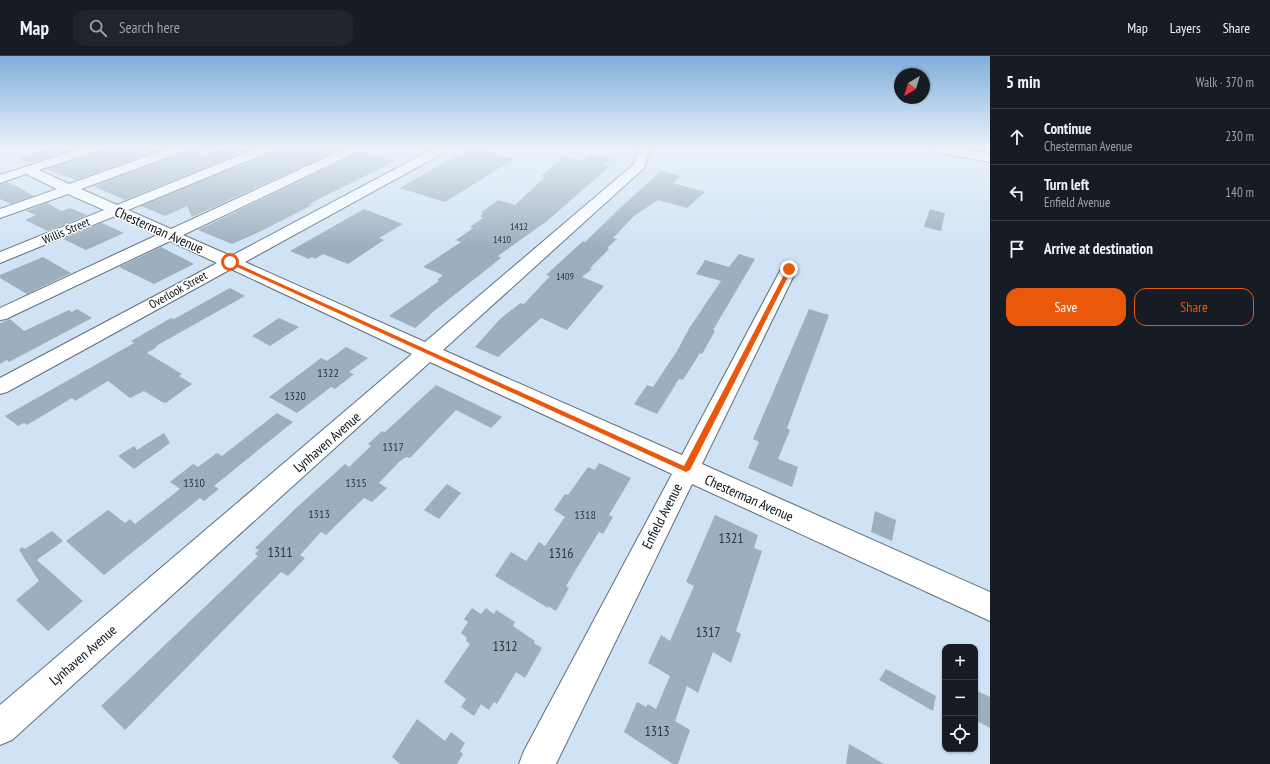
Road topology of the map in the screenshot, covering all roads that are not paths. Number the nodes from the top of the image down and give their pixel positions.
1 (53, 182) edge
2 (87, 182) edge
3 (184, 182) edge
4 (283, 182) edge
5 (379, 182) edge
6 (621, 182) edge
7 (68, 189) junction
8 (115, 210) junction
9 (0, 214) edge
10 (169, 235) junction
11 (0, 258) edge
12 (230, 262) junction
13 (789, 269) dead end
14 (0, 314) edge
15 (429, 353) junction
16 (0, 387) edge
17 (686, 470) junction
18 (990, 606) edge
19 (0, 728) edge
20 (537, 764) edge

1 - 7 street, Chesterman Avenue
2 - 7 street
3 - 8 street, Willis Street
4 - 10 street
5 - 12 street, Overlook Street
6 - 15 street, Lynhaven Avenue
7 - 8 street, Chesterman Avenue
7 - 9 street
8 - 10 street, Chesterman Avenue
8 - 11 street, Willis Street
10 - 12 street, Chesterman Avenue
10 - 14 street
12 - 15 street, Chesterman Avenue
12 - 16 street, Overlook Street
13 - 17 street, Enfield Avenue
15 - 17 street, Chesterman Avenue
15 - 19 street, Lynhaven Avenue
17 - 18 street, Chesterman Avenue
17 - 20 street, Enfield Avenue

